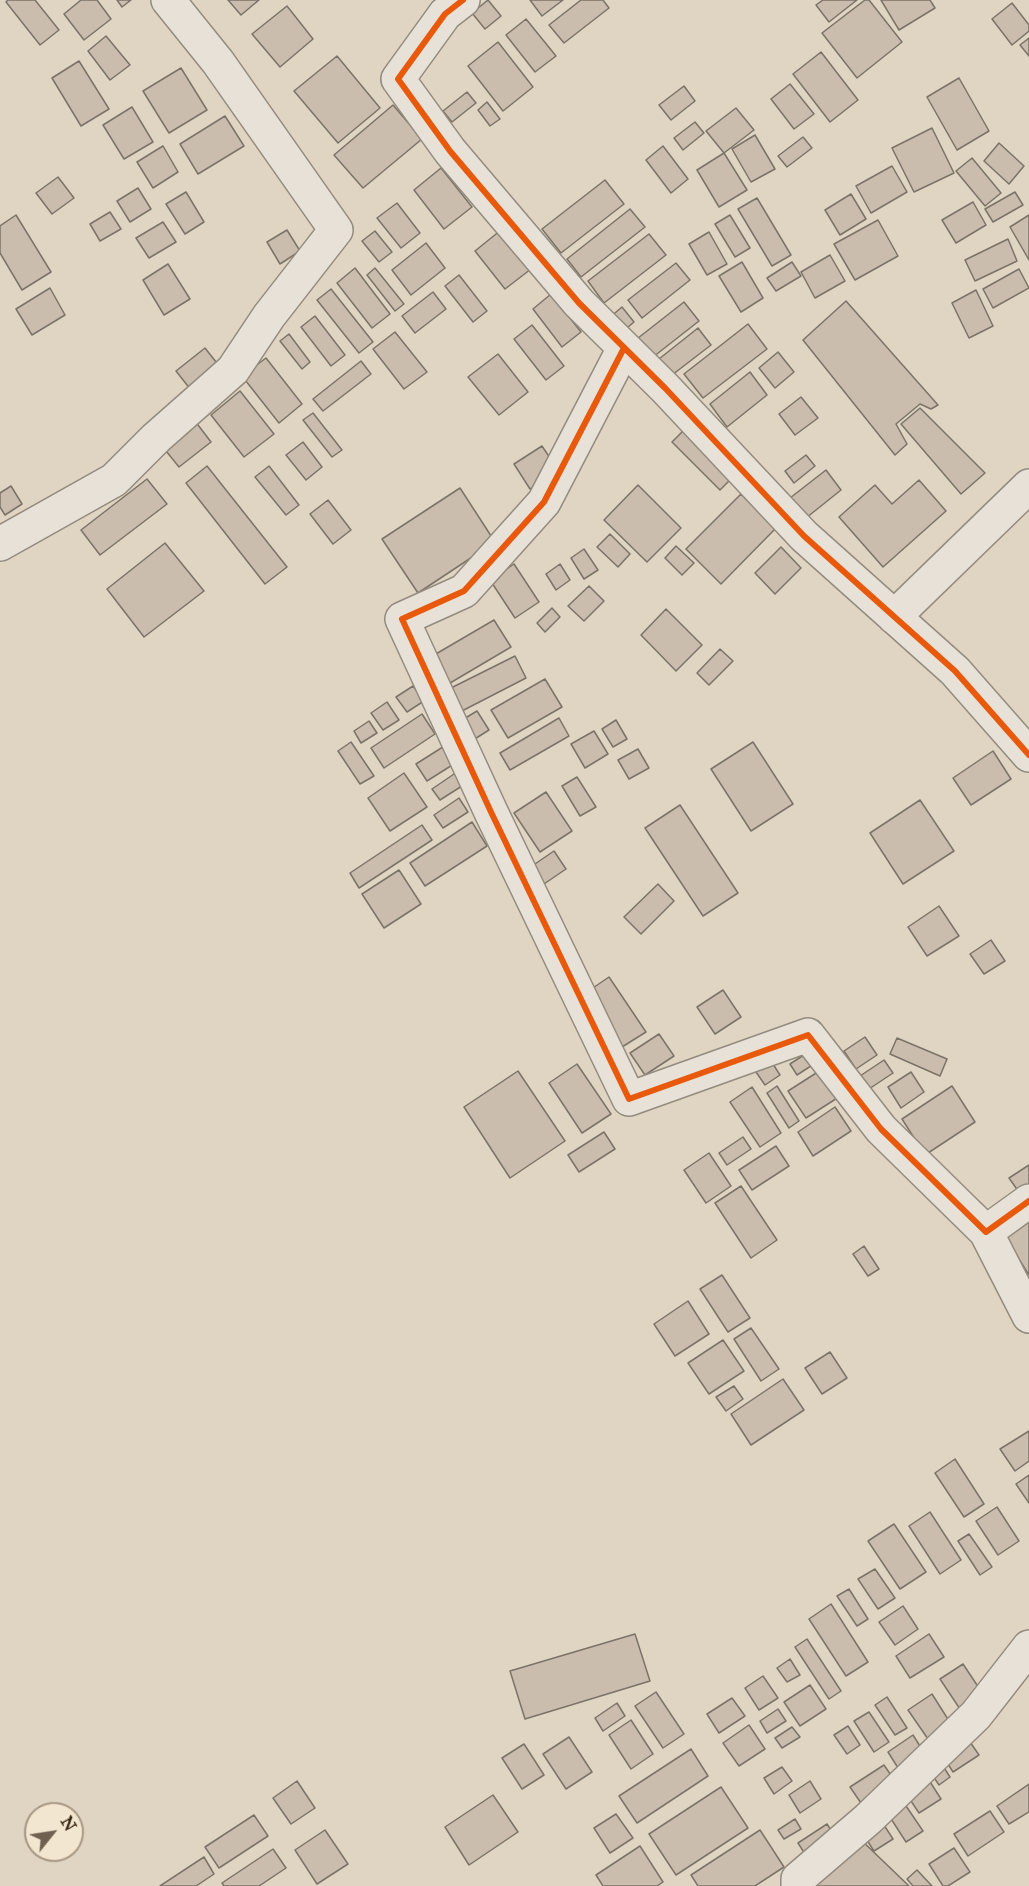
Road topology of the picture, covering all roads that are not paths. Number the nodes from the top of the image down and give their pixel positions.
1 (168, 0) edge
2 (463, 0) edge
3 (624, 348) junction
4 (1029, 486) edge
5 (0, 544) edge
6 (894, 617) junction
7 (1029, 755) edge
8 (1029, 1201) edge
9 (986, 1232) junction
10 (1029, 1316) edge
11 (1029, 1647) edge
12 (798, 1886) edge

1 - 5 street
2 - 3 street
3 - 6 street
3 - 9 street
4 - 6 street
6 - 7 street
8 - 9 street
9 - 10 street
11 - 12 street

